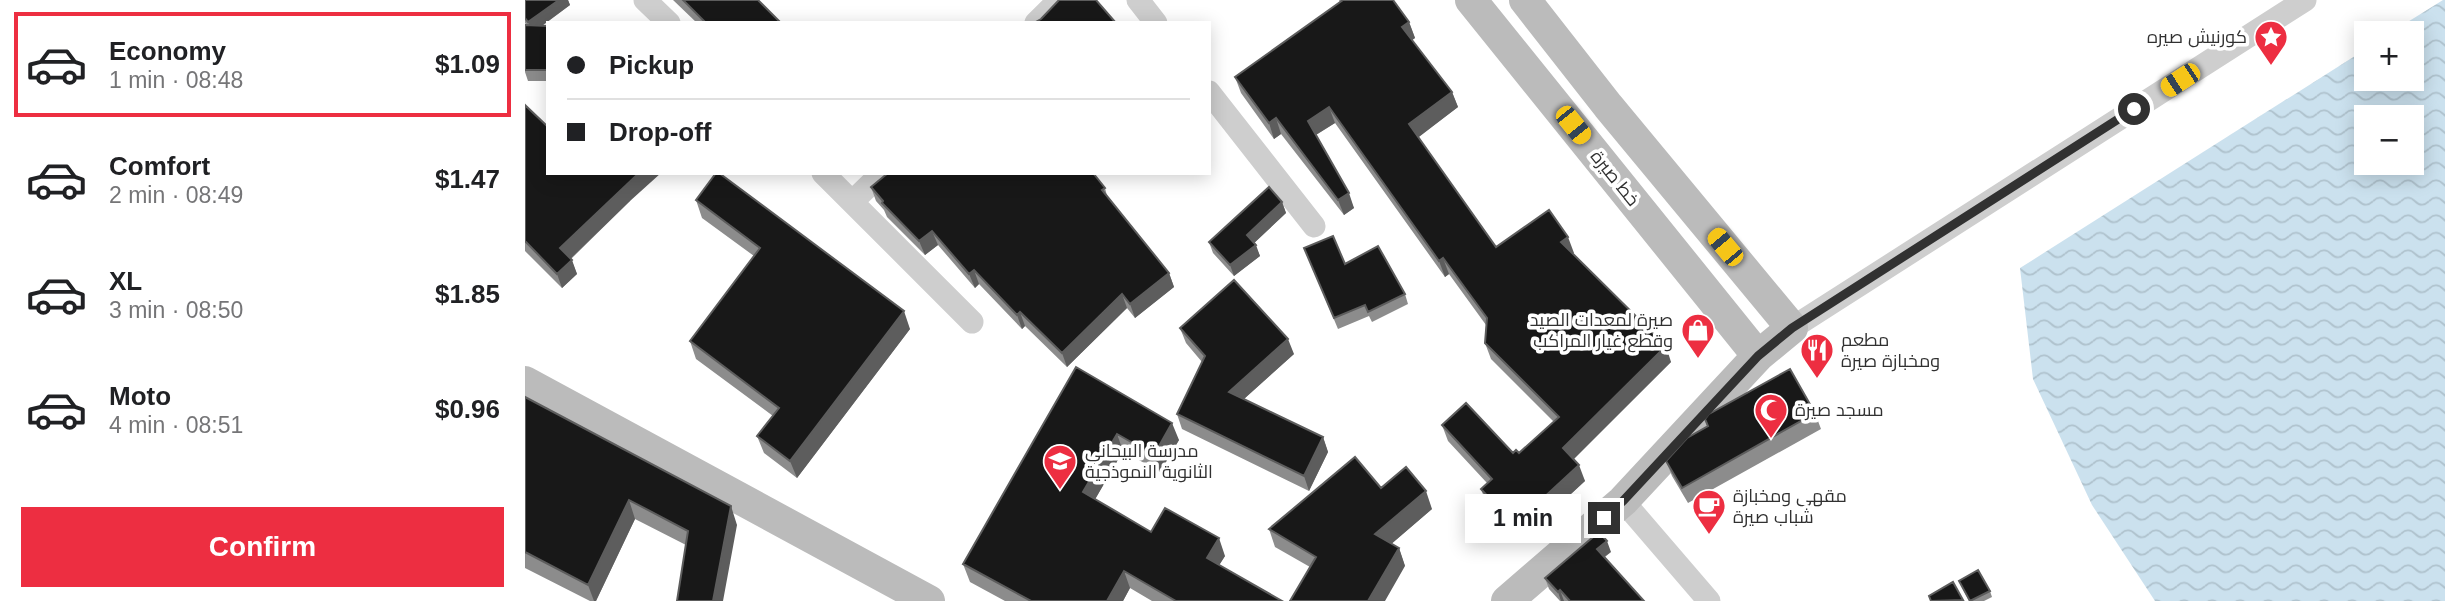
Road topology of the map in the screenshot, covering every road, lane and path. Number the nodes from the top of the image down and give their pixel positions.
1 (645, 0) edge
2 (1059, 0) edge
3 (1138, 0) edge
4 (1471, 0) edge
5 (1525, 0) edge
6 (2305, 0) edge
7 (667, 21) edge
8 (1038, 21) edge
9 (1154, 21) edge
10 (1211, 95) edge
11 (825, 175) edge
12 (880, 175) edge
13 (852, 202) junction
14 (1314, 226) dead end
15 (972, 322) dead end
16 (1792, 328) junction
17 (1758, 356) junction
18 (525, 382) edge
19 (1623, 501) junction
20 (929, 601) edge
21 (1507, 601) edge
22 (1709, 601) edge

1 - 7 street
2 - 8 street
3 - 9 street
4 - 17 street, خط صيرة
5 - 16 street
6 - 16 street
10 - 14 street
11 - 13 street
12 - 13 street
13 - 15 street
16 - 17 street
17 - 19 street
18 - 20 street
19 - 21 street
19 - 22 street

